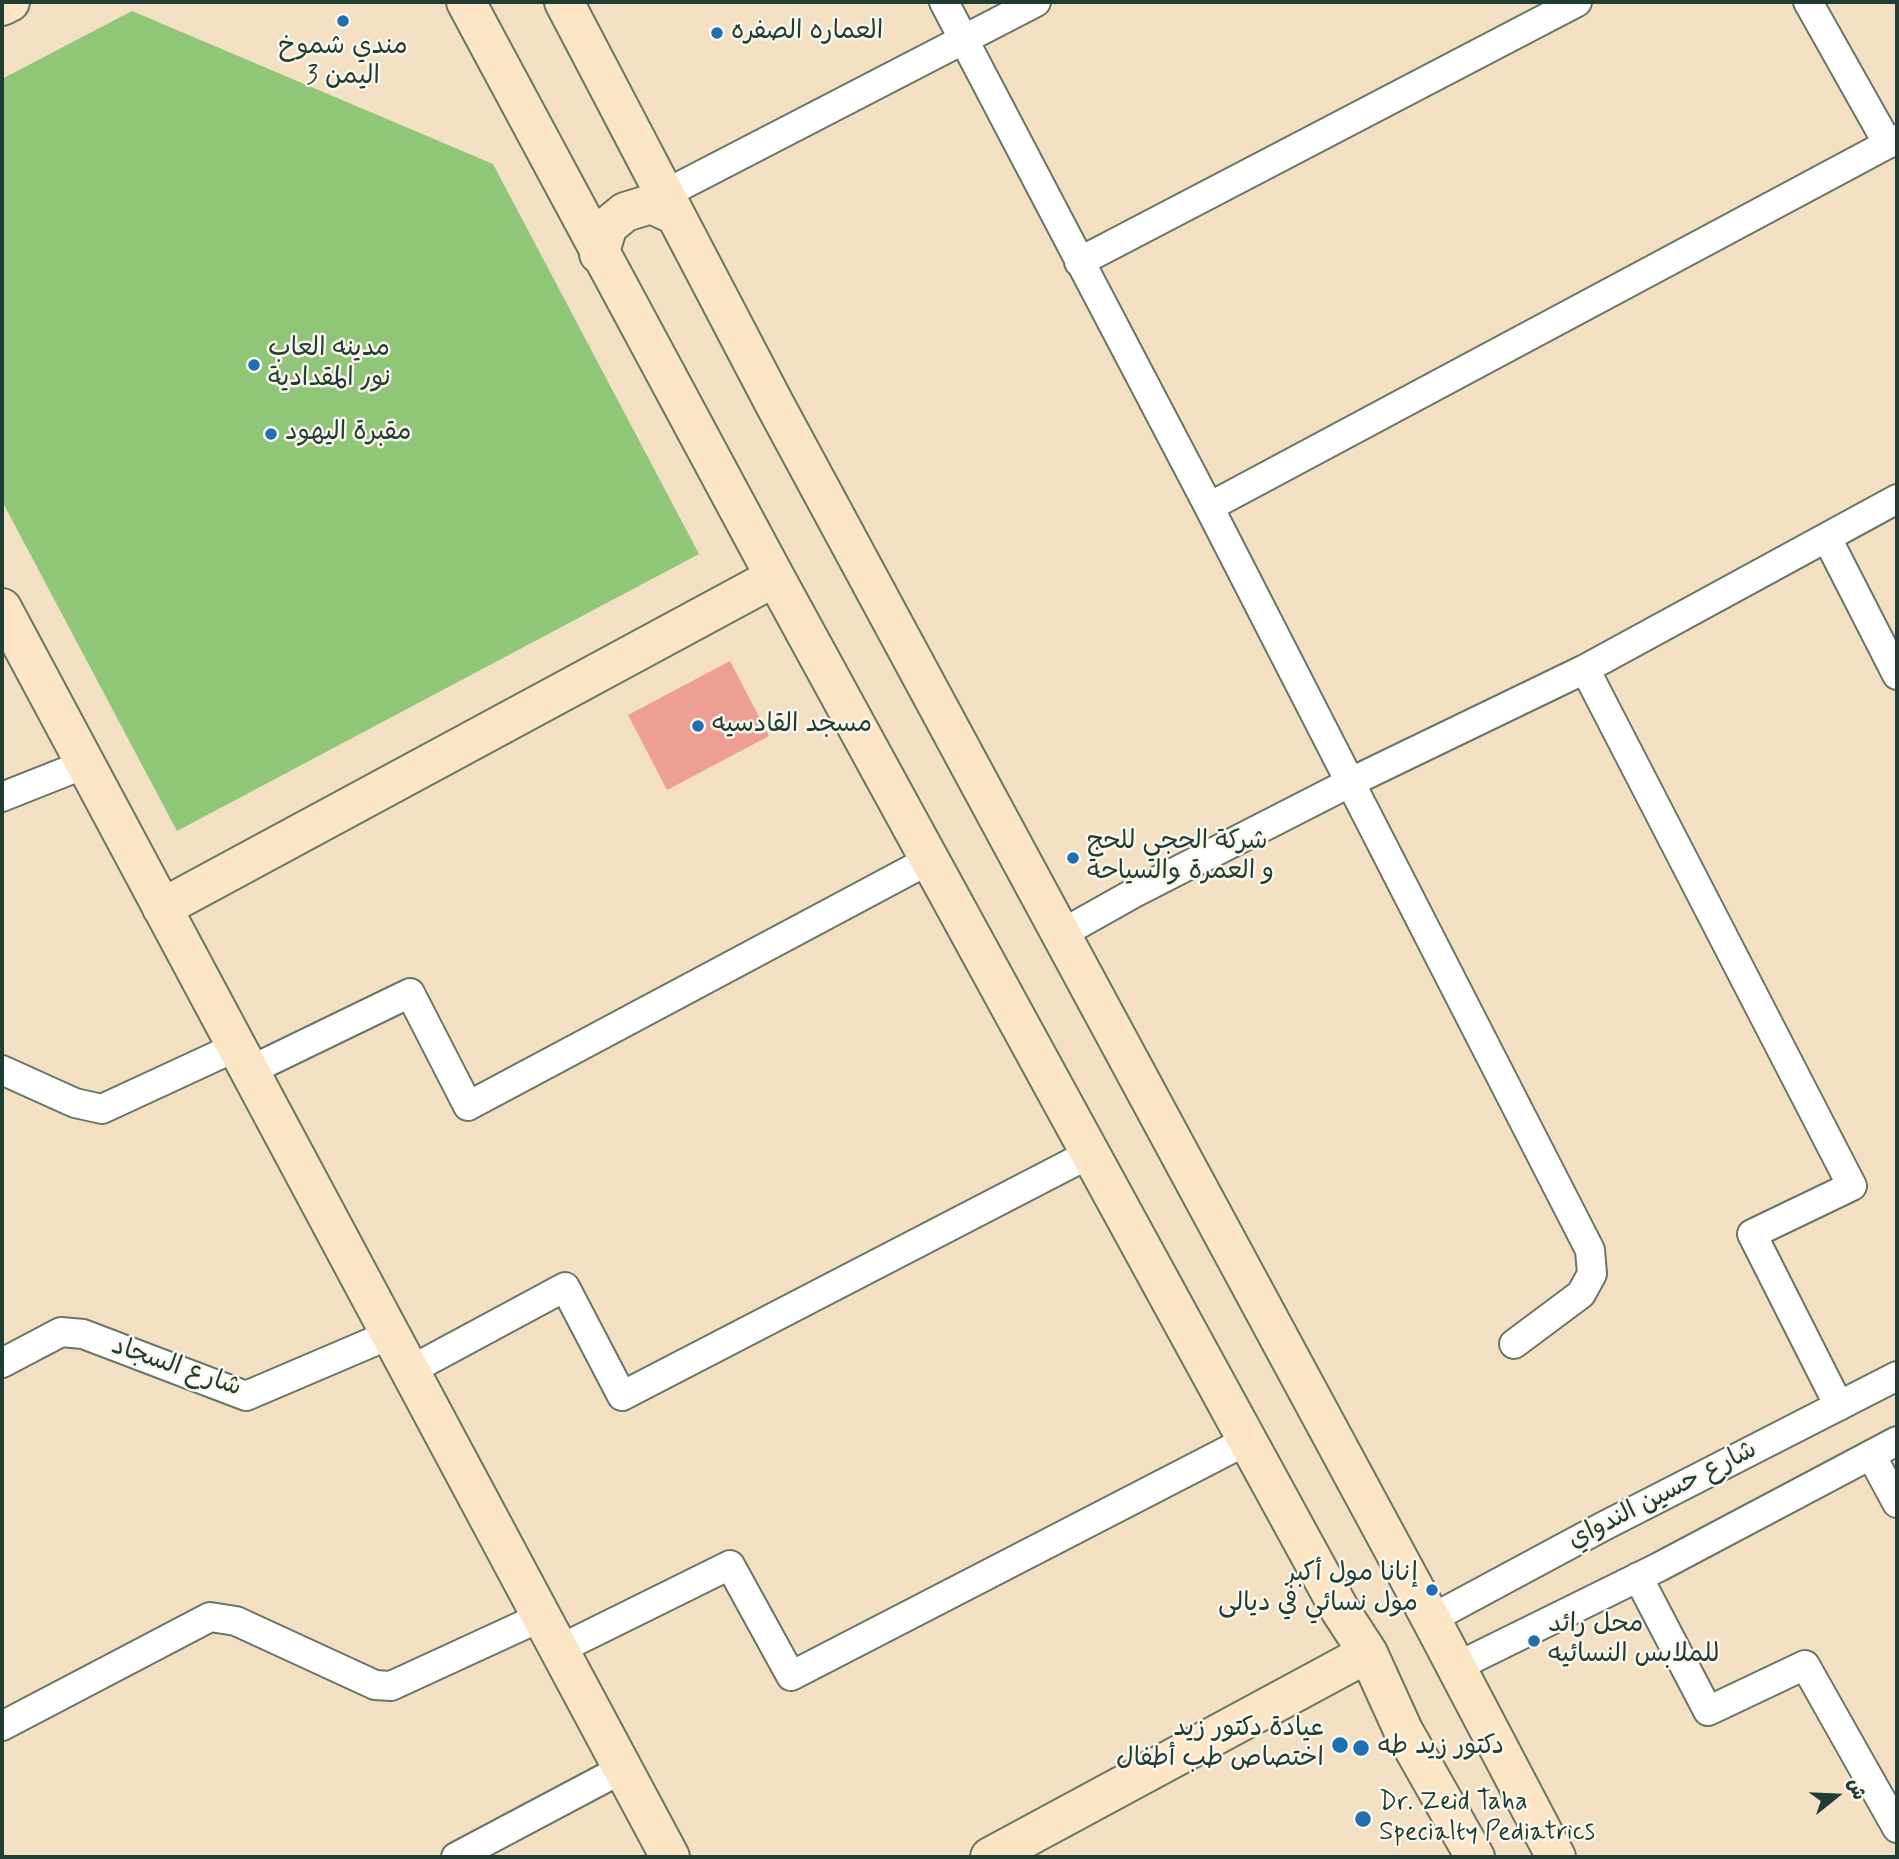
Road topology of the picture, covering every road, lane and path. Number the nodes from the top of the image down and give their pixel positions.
1 (10, 2) edge
2 (466, 2) edge
3 (564, 2) edge
4 (944, 2) edge
5 (1036, 2) edge
6 (1577, 2) edge
7 (1808, 2) edge
8 (2, 6) edge
9 (964, 40) junction
10 (1892, 142) edge
11 (670, 204) junction
12 (600, 254) junction
13 (1079, 262) junction
14 (1897, 499) edge
15 (1209, 508) junction
16 (1827, 538) junction
17 (775, 577) junction
18 (2, 608) edge
19 (1585, 669) junction
20 (1897, 675) edge
21 (85, 764) junction
22 (1351, 782) junction
23 (2, 797) edge
24 (931, 859) junction
25 (162, 908) junction
26 (1061, 934) junction
27 (242, 1059) junction
28 (2, 1070) edge
29 (1091, 1153) junction
30 (390, 1335) junction
31 (1514, 1345) dead end
32 (2, 1363) edge
33 (409, 1371) junction
34 (1897, 1376) edge
35 (1839, 1406) junction
36 (1248, 1440) junction
37 (1897, 1441) edge
38 (1871, 1455) junction
39 (1897, 1503) edge
40 (1638, 1577) junction
41 (1431, 1619) junction
42 (550, 1633) junction
43 (1368, 1653) junction
44 (1456, 1667) junction
45 (2, 1726) edge
46 (622, 1769) junction
47 (1897, 1828) edge
48 (1466, 1854) edge
49 (456, 1857) edge
50 (670, 1857) edge
51 (990, 1857) edge
52 (1556, 1857) edge

1 - 8 main road
2 - 12 main road
3 - 11 main road
4 - 9 street
5 - 9 street
6 - 13 street
7 - 10 street
9 - 11 street
9 - 13 street
10 - 15 street
11 - 12 main road
11 - 26 main road
12 - 17 main road
13 - 15 street
14 - 16 street
15 - 22 street
16 - 19 street
16 - 20 street
17 - 24 main road
17 - 25 main road
18 - 21 main road
19 - 22 street
19 - 35 street
21 - 23 street
21 - 25 main road
22 - 26 street
22 - 31 street
24 - 27 street
24 - 29 main road
25 - 27 main road
26 - 41 main road
27 - 28 street
27 - 30 main road
29 - 33 street
29 - 36 main road
30 - 32 street, شارع السجاد
30 - 33 main road
33 - 42 main road
34 - 35 street, شارع حسين الندواي
35 - 41 street, شارع حسين الندواي
36 - 42 street
36 - 43 main road
37 - 38 street
38 - 39 street
38 - 40 street
40 - 44 street
40 - 47 street
41 - 44 main road
42 - 45 street
42 - 46 main road
43 - 48 main road
43 - 51 main road
44 - 52 main road
46 - 49 street
46 - 50 main road

